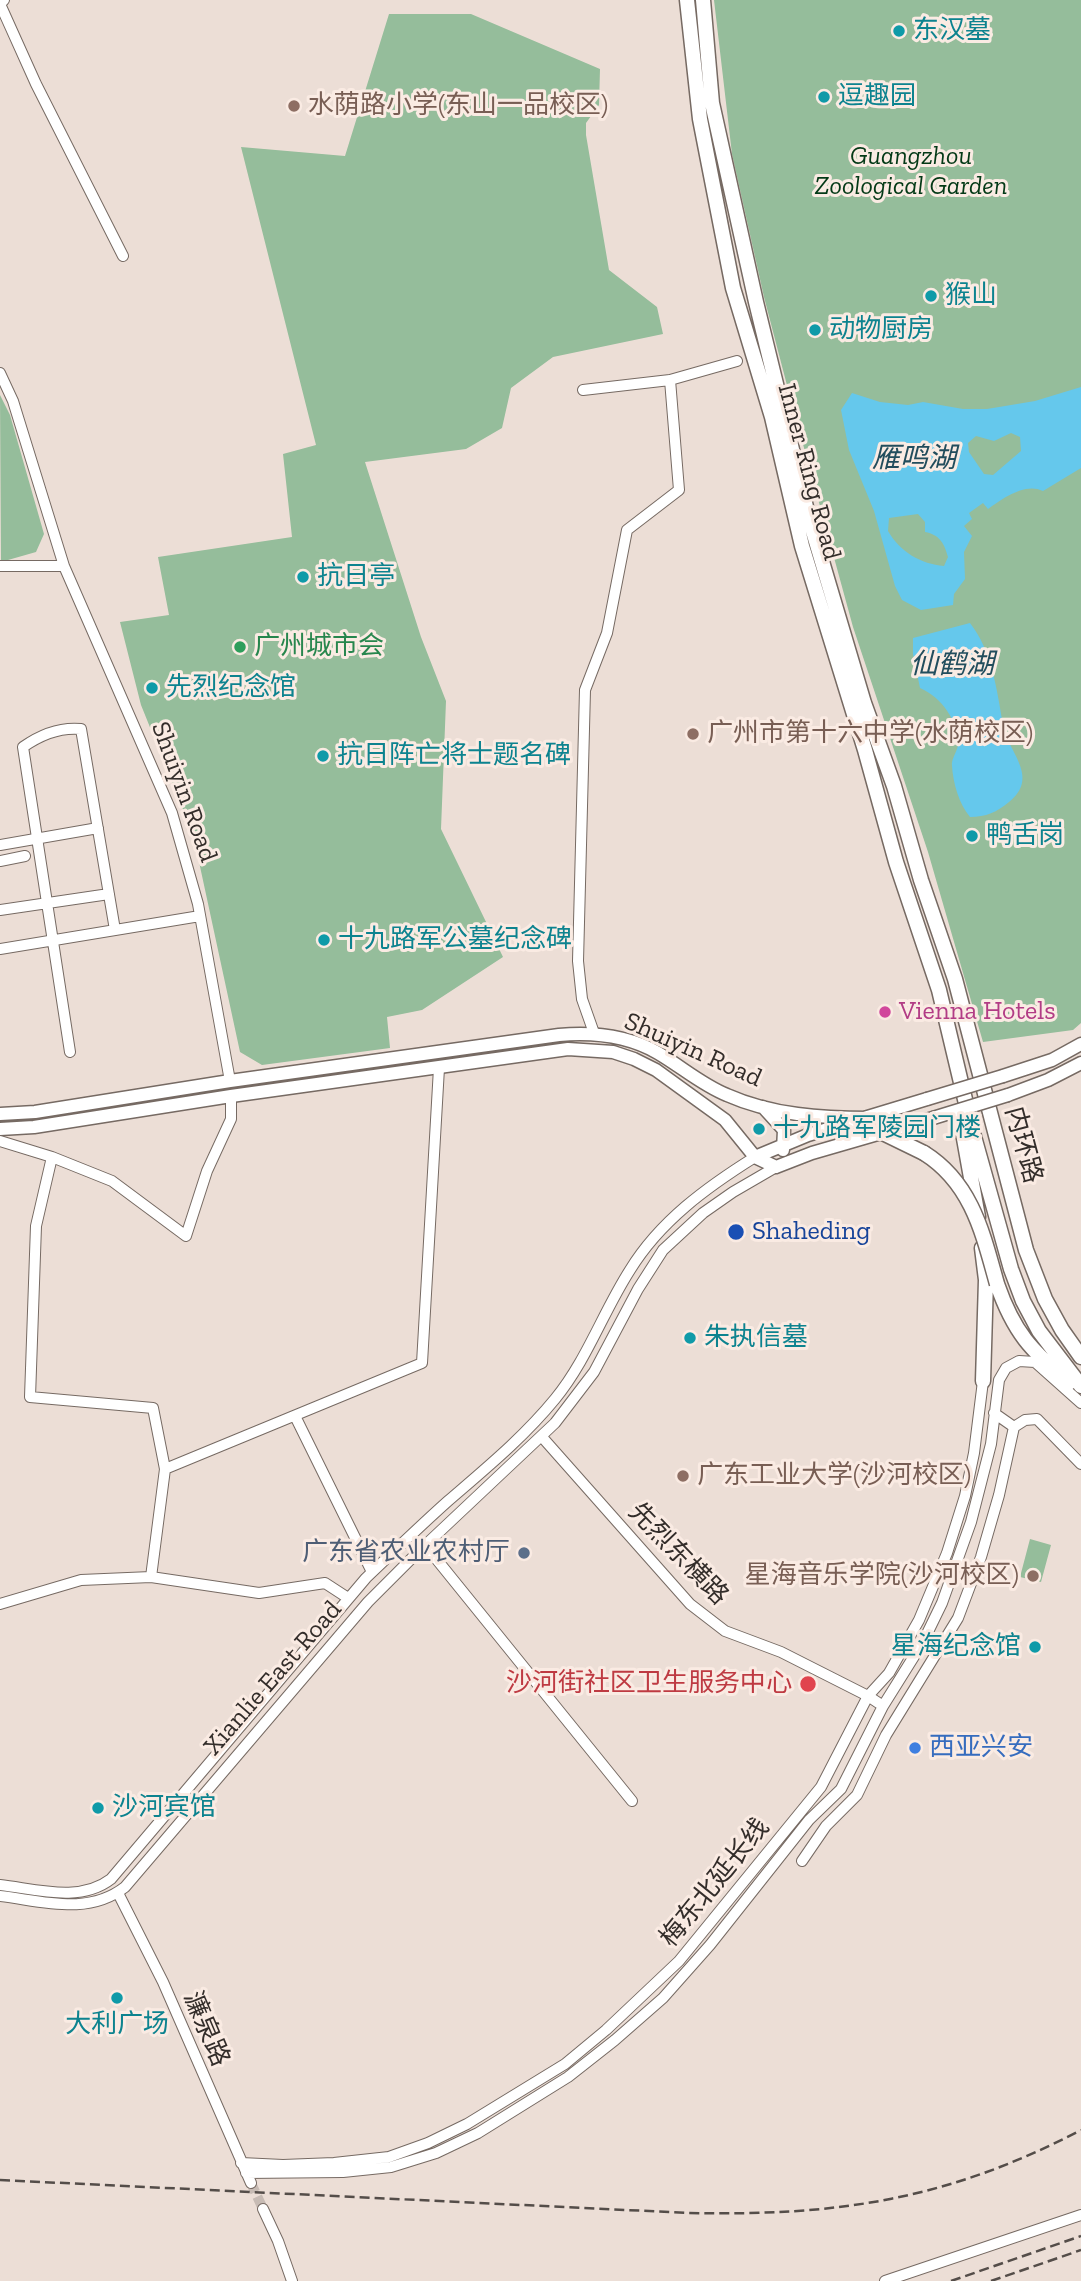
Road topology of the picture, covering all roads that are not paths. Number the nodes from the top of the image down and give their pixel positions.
1 (4, 0) edge
2 (687, 0) edge
3 (703, 0) edge
4 (0, 4) edge
5 (123, 256) dead end
6 (737, 361) dead end
7 (0, 373) edge
8 (670, 380) junction
9 (583, 390) dead end
10 (0, 566) edge
11 (64, 566) junction
12 (98, 828) junction
13 (37, 839) junction
14 (0, 845) edge
15 (25, 856) dead end
16 (0, 861) edge
17 (109, 894) junction
18 (46, 903) junction
19 (0, 910) edge
20 (200, 916) junction
21 (115, 930) junction
22 (54, 940) junction
23 (924, 947) junction
24 (0, 949) edge
25 (594, 1033) junction
26 (1081, 1044) edge
27 (70, 1052) dead end
28 (1081, 1063) edge
29 (439, 1068) junction
30 (230, 1081) junction
31 (232, 1097) junction
32 (763, 1106) junction
33 (0, 1114) edge
34 (870, 1118) junction
35 (0, 1129) edge
36 (883, 1133) junction
37 (0, 1141) edge
38 (785, 1144) junction
39 (52, 1157) junction
40 (755, 1157) junction
41 (776, 1167) junction
42 (1081, 1357) edge
43 (983, 1381) joint
44 (1081, 1386) edge
45 (1081, 1393) edge
46 (1081, 1403) edge
47 (995, 1413) junction
48 (295, 1416) junction
49 (1014, 1427) junction
50 (542, 1437) junction
51 (1081, 1464) edge
52 (165, 1469) junction
53 (399, 1545) junction
54 (425, 1545) junction
55 (412, 1557) junction
56 (372, 1572) junction
57 (151, 1577) junction
58 (348, 1598) junction
59 (0, 1604) edge
60 (868, 1696) junction
61 (883, 1706) junction
62 (841, 1789) junction
63 (857, 1795) junction
64 (632, 1801) dead end
65 (802, 1861) dead end
66 (757, 1865) junction
67 (768, 1873) junction
68 (0, 1885) edge
69 (118, 1892) junction
70 (0, 1896) edge
71 (551, 2072) junction
72 (568, 2077) junction
73 (389, 2157) junction
74 (241, 2163) junction
75 (391, 2168) junction
76 (248, 2178) joint
77 (263, 2210) tunnel mouth
78 (1081, 2215) edge
79 (292, 2281) edge
80 (886, 2281) edge

1 - 4 street
2 - 23 highway, Inner Ring Road
3 - 42 highway, Inner Ring Road
4 - 5 street
6 - 8 street
7 - 11 street, Shuiyin Road
8 - 9 street
8 - 25 street
10 - 11 street
11 - 20 street, Shuiyin Road
12 - 13 street
12 - 13 street
12 - 17 street
13 - 14 street
13 - 18 street
15 - 16 street
17 - 18 street
17 - 21 street
18 - 19 street
18 - 22 street
20 - 21 street
20 - 30 street, Shuiyin Road
21 - 22 street
22 - 24 street
22 - 27 street
23 - 43 highway
23 - 44 highway, 内环路
25 - 30 main road, Shuiyin Road
25 - 32 main road, Shuiyin Road
26 - 34 main road, Xianlie East Road, bridge
28 - 36 main road, Xianlie East Road, bridge
29 - 31 main road, Shuiyin Road
29 - 40 main road, Shuiyin Road
29 - 48 street
30 - 31 main road, Shuiyin Road
30 - 33 main road
31 - 35 main road
31 - 39 street
32 - 34 main road, Shuiyin Road
32 - 38 main road
34 - 38 main road, Xianlie East Road
36 - 41 main road, Xianlie East Road
36 - 45 highway, bridge
37 - 39 street
38 - 40 main road, Xianlie East Road
38 - 41 main road
39 - 52 street
40 - 41 main road, Shuiyin Road
40 - 53 street, Xianlie East Road
41 - 50 street, Xianlie East Road
43 - 60 street, 梅东北延长线
46 - 47 street, 梅东北延长线
47 - 49 street
47 - 61 street, 梅东北延长线
48 - 52 street
48 - 56 street
49 - 51 street
49 - 63 street
50 - 54 street, Xianlie East Road
50 - 60 street, 先烈东横路
52 - 57 street
53 - 55 street
53 - 56 street, Xianlie East Road
54 - 55 street, Xianlie East Road
54 - 64 street
55 - 69 street, Xianlie East Road
56 - 58 street, Xianlie East Road
57 - 58 street
57 - 59 street
58 - 68 street, Xianlie East Road
60 - 61 street, 先烈东横路
60 - 66 street, 梅东北延长线
61 - 62 street, 梅东北延长线
62 - 63 street
62 - 67 street, 梅东北延长线
63 - 65 street
66 - 67 street
66 - 71 street, 梅东北延长线
67 - 72 street, 梅东北延长线
69 - 70 street, Xianlie East Road
69 - 74 street, 濂泉路
71 - 72 street
71 - 73 street, 梅东北延长线
72 - 75 street, 梅东北延长线
73 - 74 street, 梅东北延长线
73 - 75 street
74 - 76 street, 濂泉路
75 - 76 street, 梅东北延长线
77 - 79 street
78 - 80 street

